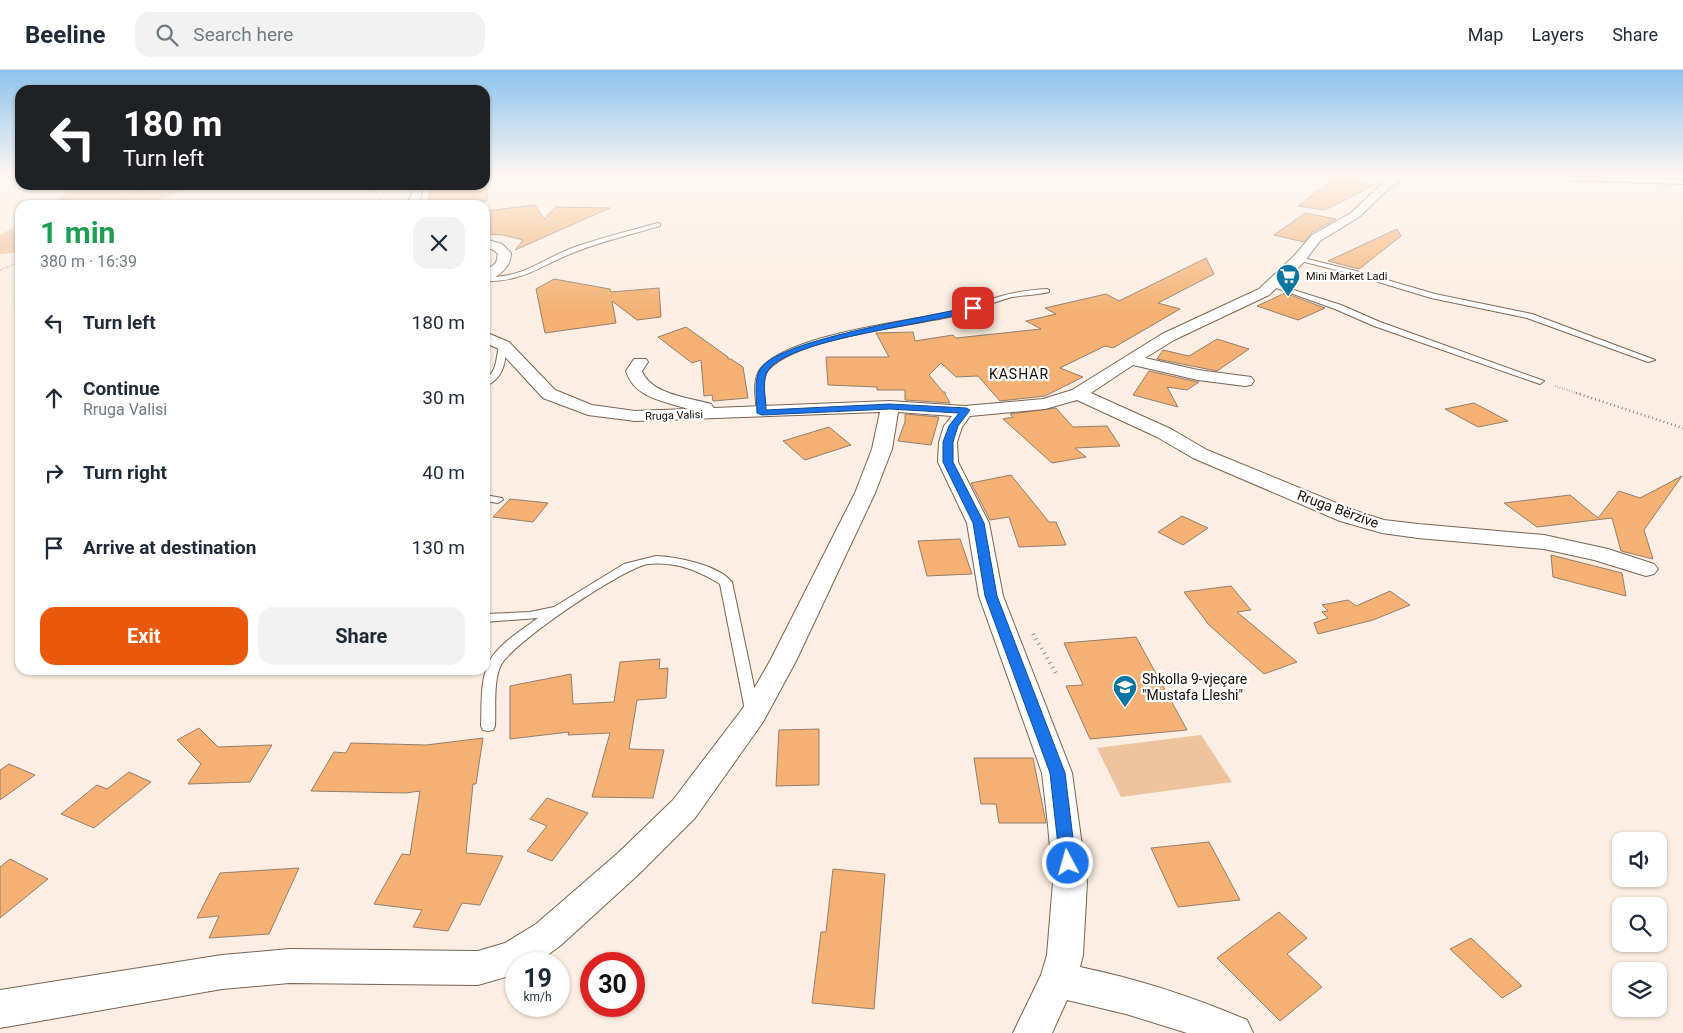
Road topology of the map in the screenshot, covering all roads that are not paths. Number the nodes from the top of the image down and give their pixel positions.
1 (1348, 219) edge
2 (658, 225) dead end
3 (490, 245) edge
4 (1299, 259) junction
5 (490, 274) edge
6 (490, 278) edge
7 (1272, 285) junction
8 (1046, 291) dead end
9 (490, 340) edge
10 (503, 345) junction
11 (1132, 360) junction
12 (1651, 360) dead end
13 (640, 362) dead end
14 (490, 380) edge
15 (1245, 381) dead end
16 (1540, 381) road end
17 (1078, 394) junction
18 (890, 406) junction
19 (966, 410) junction
20 (762, 413) junction
21 (725, 414) junction
22 (490, 499) edge
23 (498, 500) dead end
24 (1646, 568) dead end
25 (561, 610) junction
26 (490, 618) edge
27 (753, 715) junction
28 (488, 726) dead end
29 (1058, 980) junction
30 (0, 1009) edge
31 (1032, 1033) edge
32 (1234, 1033) edge

1 - 4 street, Rruga Valisi
2 - 6 lane
3 - 5 street
4 - 7 street, Rruga Valisi
4 - 12 lane
7 - 11 street, Rruga Valisi
7 - 16 lane
8 - 20 lane
9 - 10 street, Rruga Valisi
10 - 14 lane
10 - 21 street, Rruga Valisi
11 - 15 street
11 - 17 street, Rruga Valisi
13 - 21 street
17 - 19 street, Rruga Valisi
17 - 24 street, Rruga Bërzive
18 - 19 street, Rruga Valisi
18 - 20 street, Rruga Valisi
18 - 27 street
19 - 29 street
20 - 21 street, Rruga Valisi
22 - 23 lane
25 - 26 lane
25 - 27 lane
25 - 28 lane
27 - 30 street
29 - 31 street
29 - 32 street

